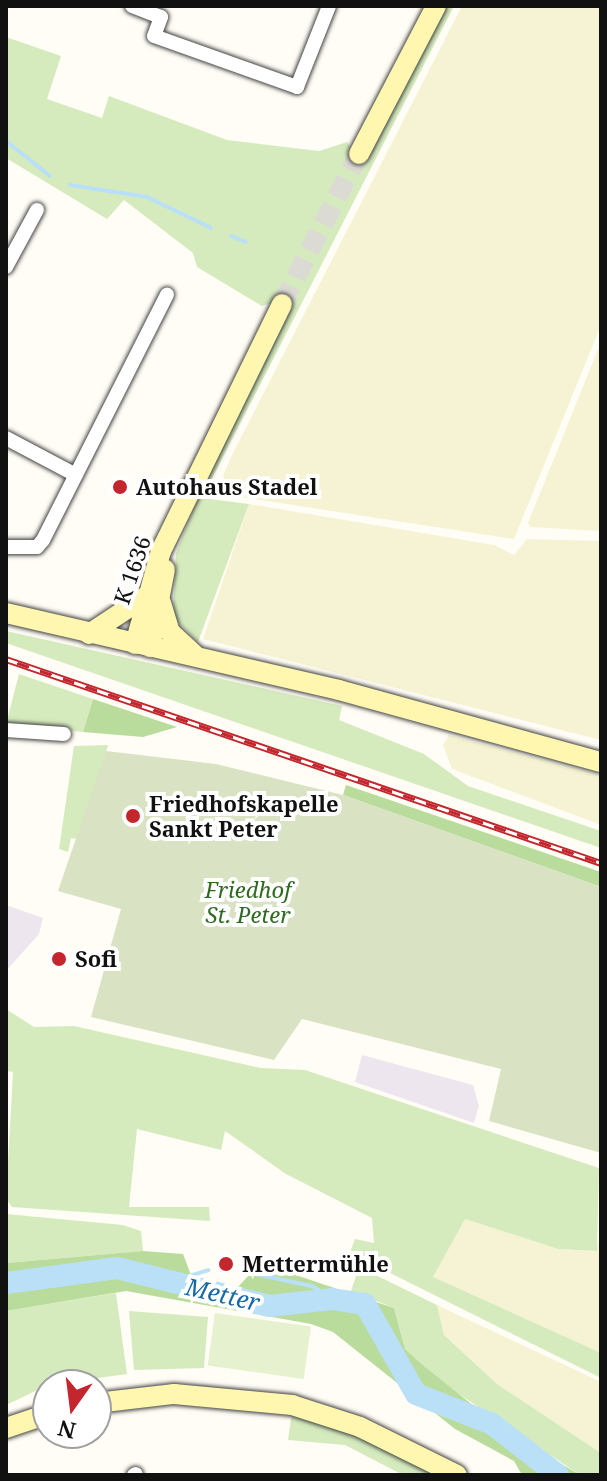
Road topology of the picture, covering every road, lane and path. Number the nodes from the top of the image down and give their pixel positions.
1 (132, 6) edge
2 (329, 6) edge
3 (436, 6) edge
4 (162, 11) edge
5 (359, 154) tunnel mouth
6 (37, 210) dead end
7 (6, 267) edge
8 (167, 295) dead end
9 (282, 304) tunnel mouth
10 (6, 438) edge
11 (76, 475) junction
12 (6, 547) edge
13 (153, 598) junction
14 (6, 613) edge
15 (89, 634) junction
16 (143, 646) junction
17 (198, 658) junction
18 (6, 730) edge
19 (64, 734) dead end
20 (601, 762) edge
21 (112, 1401) edge
22 (32, 1419) edge
23 (6, 1428) edge
24 (457, 1475) edge

1 - 4 street
2 - 4 street
3 - 5 main road
6 - 7 street
8 - 11 street
9 - 13 main road, K 1636 / K 1636
10 - 11 street
11 - 12 street
13 - 15 main road
13 - 16 main road, K 1636
13 - 17 main road
14 - 15 main road
15 - 16 main road
16 - 17 main road
17 - 20 main road
18 - 19 street
21 - 24 main road
22 - 23 main road

